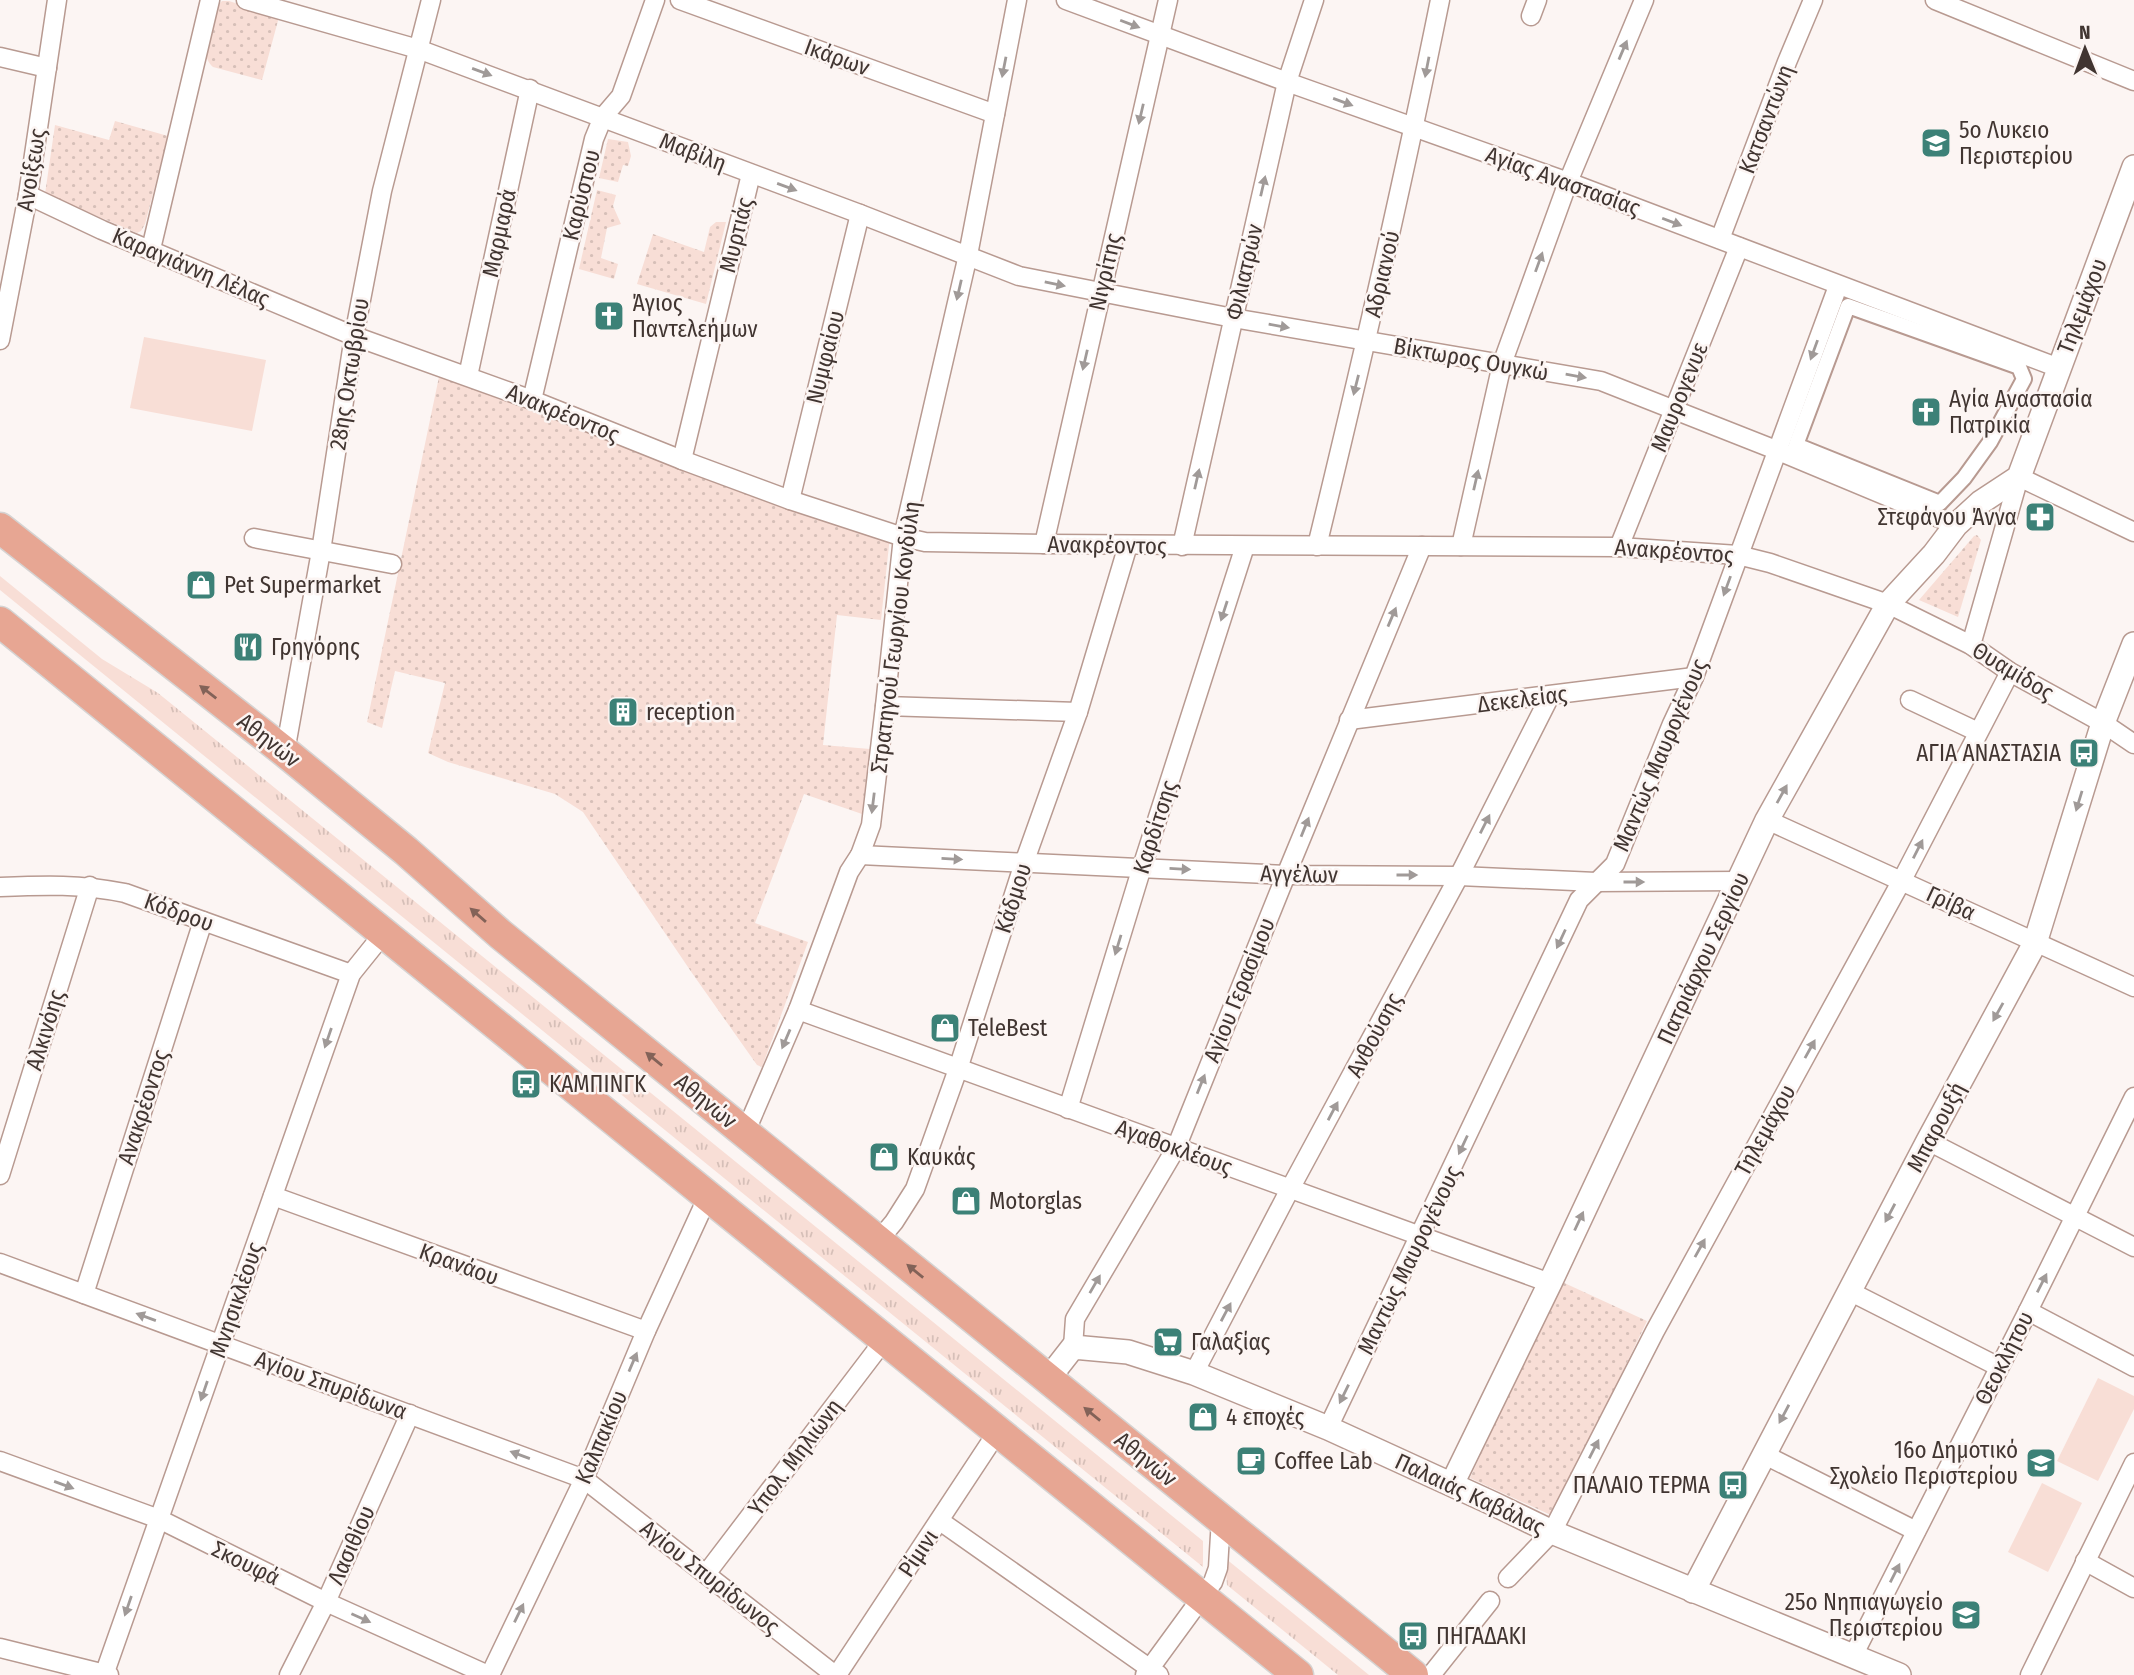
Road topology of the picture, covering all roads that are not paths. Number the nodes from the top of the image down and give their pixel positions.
1 (57, 0) edge
2 (210, 0) edge
3 (246, 0) edge
4 (431, 0) edge
5 (655, 0) edge
6 (680, 0) edge
7 (1017, 0) edge
8 (1066, 0) edge
9 (1168, 0) edge
10 (1314, 0) edge
11 (1440, 0) edge
12 (1644, 0) edge
13 (1813, 0) edge
14 (1935, 0) edge
15 (298, 7) edge
16 (1159, 35) junction
17 (418, 49) junction
18 (0, 57) edge
19 (47, 68) junction
20 (2134, 81) edge
21 (1287, 82) junction
22 (530, 89) junction
23 (995, 114) junction
24 (603, 117) junction
25 (1414, 128) junction
26 (2134, 169) edge
27 (751, 174) junction
28 (1567, 182) junction
29 (28, 195) junction
30 (860, 214) junction
31 (1720, 239) junction
32 (1739, 247) junction
33 (151, 249) junction
34 (968, 255) junction
35 (1838, 286) junction
36 (1100, 293) junction
37 (1233, 318) junction
38 (354, 336) junction
39 (0, 340) edge
40 (1366, 341) junction
41 (1502, 364) junction
42 (2059, 368) junction
43 (468, 376) junction
44 (532, 400) junction
45 (1674, 410) junction
46 (1784, 444) junction
47 (682, 460) junction
48 (2019, 477) junction
49 (790, 500) junction
50 (1956, 525) junction
51 (0, 528) edge
52 (2134, 532) edge
53 (903, 537) junction
54 (254, 538) dead end
55 (1044, 544) junction
56 (1128, 545) junction
57 (1182, 546) junction
58 (1317, 546) junction
59 (1422, 546) junction
60 (1461, 546) junction
61 (1245, 547) junction
62 (1619, 547) junction
63 (321, 551) junction
64 (1738, 555) junction
65 (391, 564) dead end
66 (1888, 604) junction
67 (0, 622) edge
68 (2134, 644) edge
69 (1971, 645) junction
70 (2010, 672) junction
71 (1694, 677) junction
72 (1550, 696) junction
73 (1910, 700) dead end
74 (886, 706) junction
75 (1078, 712) junction
76 (1349, 720) junction
77 (2103, 723) junction
78 (1978, 733) junction
79 (2134, 744) edge
80 (285, 752) junction
81 (1767, 820) junction
82 (860, 855) junction
83 (1024, 863) junction
84 (1142, 867) junction
85 (1286, 874) junction
86 (1459, 876) junction
87 (1902, 880) junction
88 (1739, 881) junction
89 (1596, 882) junction
90 (90, 886) junction
91 (0, 887) edge
92 (203, 921) junction
93 (384, 933) junction
94 (2035, 943) junction
95 (351, 974) junction
96 (2134, 987) edge
97 (798, 1010) junction
98 (958, 1069) junction
99 (2134, 1097) edge
100 (1068, 1109) junction
101 (745, 1133) junction
102 (1928, 1141) junction
103 (1175, 1148) junction
104 (0, 1175) edge
105 (1290, 1189) junction
106 (272, 1196) junction
107 (708, 1196) junction
108 (2076, 1216) junction
109 (1420, 1236) junction
110 (878, 1241) junction
111 (2134, 1247) edge
112 (0, 1263) edge
113 (1550, 1283) junction
114 (1849, 1291) junction
115 (84, 1294) junction
116 (2028, 1311) junction
117 (646, 1331) junction
118 (884, 1339) junction
119 (220, 1344) junction
120 (1073, 1347) junction
121 (1999, 1367) junction
122 (2134, 1367) edge
123 (1194, 1373) junction
124 (1048, 1379) junction
125 (410, 1414) junction
126 (1328, 1428) junction
127 (998, 1432) junction
128 (1763, 1454) junction
129 (0, 1461) edge
130 (2134, 1463) edge
131 (584, 1479) junction
132 (1452, 1484) junction
133 (159, 1519) junction
134 (1221, 1519) junction
135 (940, 1521) junction
136 (1916, 1531) junction
137 (1552, 1532) junction
138 (2085, 1561) junction
139 (706, 1574) junction
140 (1508, 1578) dead end
141 (2134, 1588) edge
142 (1693, 1591) junction
143 (1202, 1597) junction
144 (1490, 1601) dead end
145 (326, 1602) junction
146 (0, 1648) edge
147 (1853, 1656) junction
148 (1152, 1673) edge
149 (106, 1674) edge
150 (289, 1675) edge
151 (489, 1675) edge
152 (836, 1675) edge
153 (1298, 1675) edge
154 (1413, 1675) edge
155 (1431, 1675) edge
156 (1899, 1675) edge
157 (2030, 1675) edge

1 - 19 street, Ανοίξεως
2 - 33 street
3 - 15 street, Μαβίλη
4 - 17 street, 28ης Οκτωβρίου
5 - 24 street, Καρύστου
6 - 23 street, Ικάρων
7 -> 23 street, Στρατηγού Γεωργίου Κονδύλη
8 -> 16 street, Αγίας Αναστασίας
9 - 16 street, Νιγρίτης
10 - 21 street, Φιλιατρών
11 -> 25 street, Αδριανού
28 -> 12 street
13 - 31 street, Κατσαντώνη
14 - 20 street
15 - 17 street, Μαβίλη
16 - 21 street, Αγίας Αναστασίας
16 -> 36 street, Νιγρίτης
17 -> 22 street, Μαβίλη
17 - 38 street, 28ης Οκτωβρίου
18 - 19 street
19 - 29 street, Ανοίξεως
21 -> 25 street, Αγίας Αναστασίας
37 -> 21 street, Φιλιατρών
22 - 24 street, Μαβίλη
22 - 43 street, Μαρμαρά
23 - 34 street, Στρατηγού Γεωργίου Κονδύλη
24 - 27 street, Μαβίλη
24 - 44 street, Καρύστου
25 - 28 street, Αγίας Αναστασίας
25 - 40 street, Αδριανού
26 - 42 street, Τηλεμάχου
27 -> 30 street, Μαβίλη
27 - 47 street, Μυρτιάς
28 -> 31 street, Αγίας Αναστασίας
41 -> 28 street
29 - 33 street, Καραγιάννη Λέλας
29 - 39 street, Ανοίξεως
30 - 34 street, Μαβίλη
30 - 49 street, Νυμφαίου
31 - 32 street, Αγίας Αναστασίας
32 - 35 street, Αγίας Αναστασίας
32 - 45 street, Μαυρογενυε
33 - 38 street, Καραγιάννη Λέλας
34 -> 36 street, Βίκτωρος Ουγκώ
34 -> 53 street, Στρατηγού Γεωργίου Κονδύλη
35 - 42 street, Αγίας Αναστασίας
35 -> 46 street, Μαντώς Μαυρογένους
36 - 37 street, Βίκτωρος Ουγκώ
36 -> 55 street, Νιγρίτης
37 -> 40 street, Βίκτωρος Ουγκώ
57 -> 37 street, Φιλιατρών
38 - 43 street, Ανακρέοντος
38 - 63 street, 28ης Οκτωβρίου
40 - 41 street, Βίκτωρος Ουγκώ
40 -> 58 street, Αδριανού
41 -> 45 street, Βίκτωρος Ουγκώ
60 -> 41 street
42 - 48 street, Τηλεμάχου
43 - 44 street, Ανακρέοντος
44 - 47 street, Ανακρέοντος
45 - 46 street, Βίκτωρος Ουγκώ
45 - 62 street, Μαυρογενυε
46 - 46 street
46 - 50 street, Βίκτωρος Ουγκώ
46 - 64 street, Μαντώς Μαυρογένους
47 - 49 street, Ανακρέοντος
48 - 50 street, Πατριάρχου Σεργίου
48 - 52 street
48 - 69 street, Τηλεμάχου
49 - 53 street, Ανακρέοντος
50 - 66 street, Πατριάρχου Σεργίου
80 -> 51 highway, Αθηνών
53 - 55 street, Ανακρέοντος
53 - 74 street, Στρατηγού Γεωργίου Κονδύλη
54 - 63 street
55 - 56 street, Ανακρέοντος
56 - 57 street, Ανακρέοντος
56 - 75 street, Κάδμου
57 - 61 street, Ανακρέοντος
58 - 59 street, Ανακρέοντος
58 - 61 street, Ανακρέοντος
59 - 60 street, Ανακρέοντος
76 -> 59 street, Αγίου Γερασίμου
60 - 62 street, Ανακρέοντος
61 -> 84 street, Καρδίτσης
62 - 64 street, Ανακρέοντος
63 - 65 street
63 - 80 street, 28ης Οκτωβρίου
64 - 66 street, Ανακρέοντος
64 -> 71 street, Μαντώς Μαυρογένους
66 - 69 street, Θυαμίδος
81 -> 66 street, Πατριάρχου Σεργίου
67 - 93 highway
68 - 77 street, Μπαρουξή
69 - 70 street, Θυαμίδος
70 - 77 street, Θυαμίδος
70 - 78 street, Τηλεμάχου
71 - 72 street, Δεκελείας
71 - 89 street, Μαντώς Μαυρογένους
72 - 76 street, Δεκελείας
86 -> 72 street, Ανθούσης
73 - 78 street
74 - 75 street
74 -> 82 street, Στρατηγού Γεωργίου Κονδύλη
75 - 83 street, Κάδμου
85 -> 76 street, Αγίου Γερασίμου
77 - 79 street, Θυαμίδος
77 -> 94 street, Μπαρουξή
87 -> 78 street, Τηλεμάχου
101 -> 80 highway, Αθηνών
81 - 87 street, Γρίβα
81 - 88 street, Πατριάρχου Σεργίου
82 -> 83 street, Αγγέλων
82 - 97 street, Στρατηγού Γεωργίου Κονδύλη
83 - 84 street, Αγγέλων
83 - 98 street, Κάδμου
84 -> 85 street, Αγγέλων
84 -> 100 street, Καρδίτσης
85 -> 86 street, Αγγέλων
103 -> 85 street, Αγίου Γερασίμου
86 - 89 street, Αγγέλων
105 -> 86 street, Ανθούσης
87 - 94 street, Γρίβα
137 -> 87 street, Τηλεμάχου
89 -> 88 street, Αγγέλων
113 -> 88 street, Πατριάρχου Σεργίου
89 -> 109 street, Μαντώς Μαυρογένους
90 - 91 street, Κόδρου
90 - 92 street, Κόδρου
90 - 104 street, Αλκινόης
92 - 95 street, Κόδρου
92 - 115 street, Ανακρέοντος
93 - 95 street, Μνησικλέους
93 - 107 highway
94 - 96 street, Γρίβα
94 -> 102 street, Μπαρουξή
95 -> 106 street, Μνησικλέους
97 - 98 street, Αγαθοκλέους
97 -> 101 street, Στρατηγού Γεωργίου Κονδύλη
98 - 100 street, Αγαθοκλέους
98 - 110 street, Κάδμου
99 - 108 street, Θεοκλήτου
100 - 103 street, Αγαθοκλέους
101 - 110 highway, Αθηνών
102 - 108 street
102 -> 114 street, Μπαρουξή
103 - 105 street, Αγαθοκλέους
120 -> 103 street, Αγίου Γερασίμου
105 - 109 street, Αγαθοκλέους
123 -> 105 street, Ανθούσης
106 - 117 street, Κρανάου
106 - 119 street, Μνησικλέους
107 - 117 street, Καλπακίου
107 - 118 highway
108 - 111 street
116 -> 108 street, Θεοκλήτου
109 - 113 street, Αγαθοκλέους
109 -> 126 street, Μαντώς Μαυρογένους
124 -> 110 highway, Αθηνών
112 - 115 street, Αγίου Σπυρίδωνα
113 - 132 street, Πατριάρχου Σεργίου
114 - 121 street
114 -> 128 street, Μπαρουξή
119 -> 115 street, Αγίου Σπυρίδωνα
116 - 121 street, Θεοκλήτου
116 - 122 street
131 -> 117 street, Καλπακίου
118 - 127 highway
118 - 139 street, Υπολ. Μηλιώνη
119 - 125 street, Αγίου Σπυρίδωνα
119 -> 133 street, Μνησικλέους
120 - 123 street, Παλαιάς Καβάλας
120 - 124 street
121 - 136 street, Θεοκλήτου
123 - 126 street, Παλαιάς Καβάλας
134 -> 124 highway, Αθηνών
131 -> 125 street, Αγίου Σπυρίδωνα
125 - 145 street, Λασιθίου
126 - 132 street, Παλαιάς Καβάλας
127 - 135 street, Ρίμινι
127 - 143 highway
128 - 136 street
128 - 142 street, Μπαρουξή
129 -> 133 street, Σκουφά
130 - 138 street
131 - 139 street, Αγίου Σπυρίδωνος
151 -> 131 street, Καλπακίου
132 - 137 street, Παλαιάς Καβάλας
133 - 145 street, Σκουφά
133 -> 149 street, Μνησικλέους
134 - 143 street
134 - 154 highway, Αθηνών
135 - 148 street
135 - 152 street, Ρίμινι
147 -> 136 street, Θεοκλήτου
137 - 140 street, Τηλεμάχου
137 - 142 street, Παλαιάς Καβάλας
138 - 141 street
138 - 157 street
139 - 152 street, Αγίου Σπυρίδωνος
142 - 147 street, Παλαιάς Καβάλας
143 - 148 street
143 - 153 highway
144 - 155 street
145 - 150 street, Λασιθίου
145 -> 151 street, Σκουφά
146 - 149 street
147 - 156 street, Παλαιάς Καβάλας

